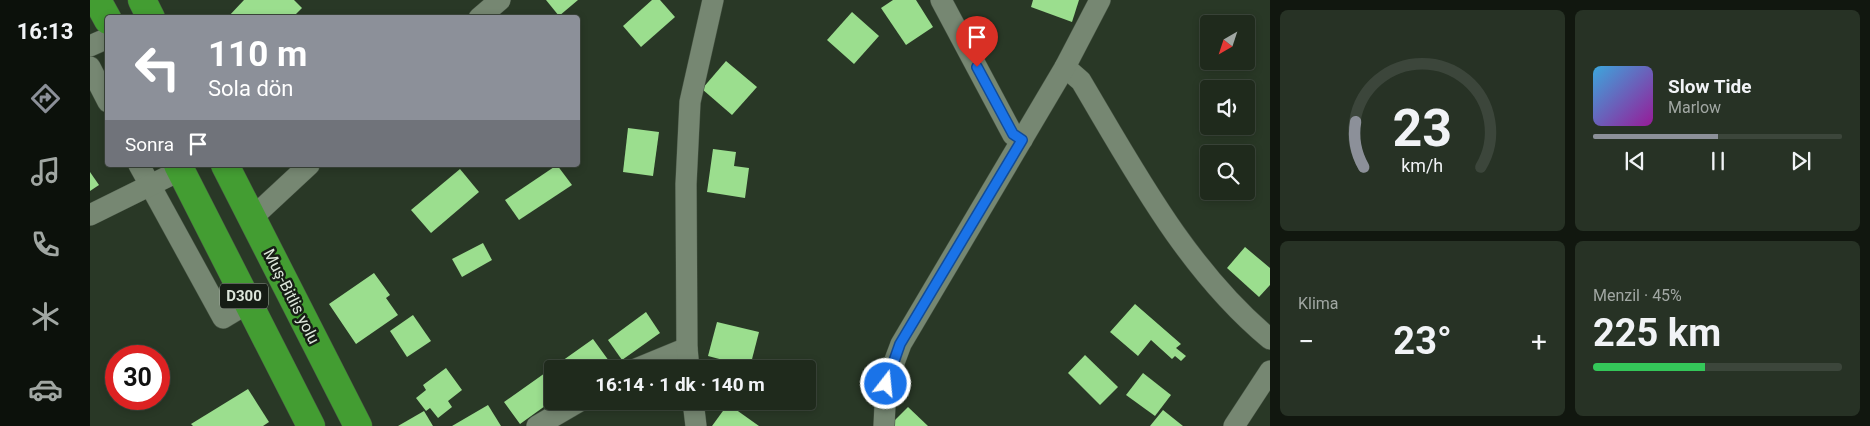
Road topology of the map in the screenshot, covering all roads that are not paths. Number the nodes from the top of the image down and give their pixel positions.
1 (97, 0) edge
2 (142, 0) edge
3 (500, 0) edge
4 (713, 0) edge
5 (941, 0) edge
6 (1100, 0) edge
7 (105, 15) edge
8 (150, 15) edge
9 (482, 15) edge
10 (105, 39) edge
11 (90, 46) edge
12 (90, 67) edge
13 (1065, 67) junction
14 (105, 96) edge
15 (1022, 140) junction
16 (140, 167) edge
17 (179, 167) edge
18 (226, 167) edge
19 (307, 167) edge
20 (149, 185) junction
21 (90, 215) edge
22 (252, 218) junction
23 (248, 303) junction
24 (1270, 339) edge
25 (688, 359) edge
26 (1270, 371) edge
27 (565, 410) edge
28 (694, 410) edge
29 (311, 426) edge
30 (358, 426) edge
31 (537, 426) edge
32 (696, 426) edge
33 (884, 426) edge
34 (1234, 426) edge

1 - 7 highway
2 - 8 highway
3 - 9 street
4 - 25 street
5 - 15 street
6 - 13 street
10 - 11 street
12 - 14 street
13 - 15 street
13 - 24 street
15 - 33 street
16 - 20 street
17 - 20 street
17 - 23 highway, D300
18 - 22 highway, Muş-Bitlis yolu / D300
19 - 22 street
20 - 21 street
20 - 23 street
22 - 30 highway, Muş-Bitlis yolu / D300
23 - 29 highway, D300
26 - 34 street
27 - 31 street
28 - 32 street

